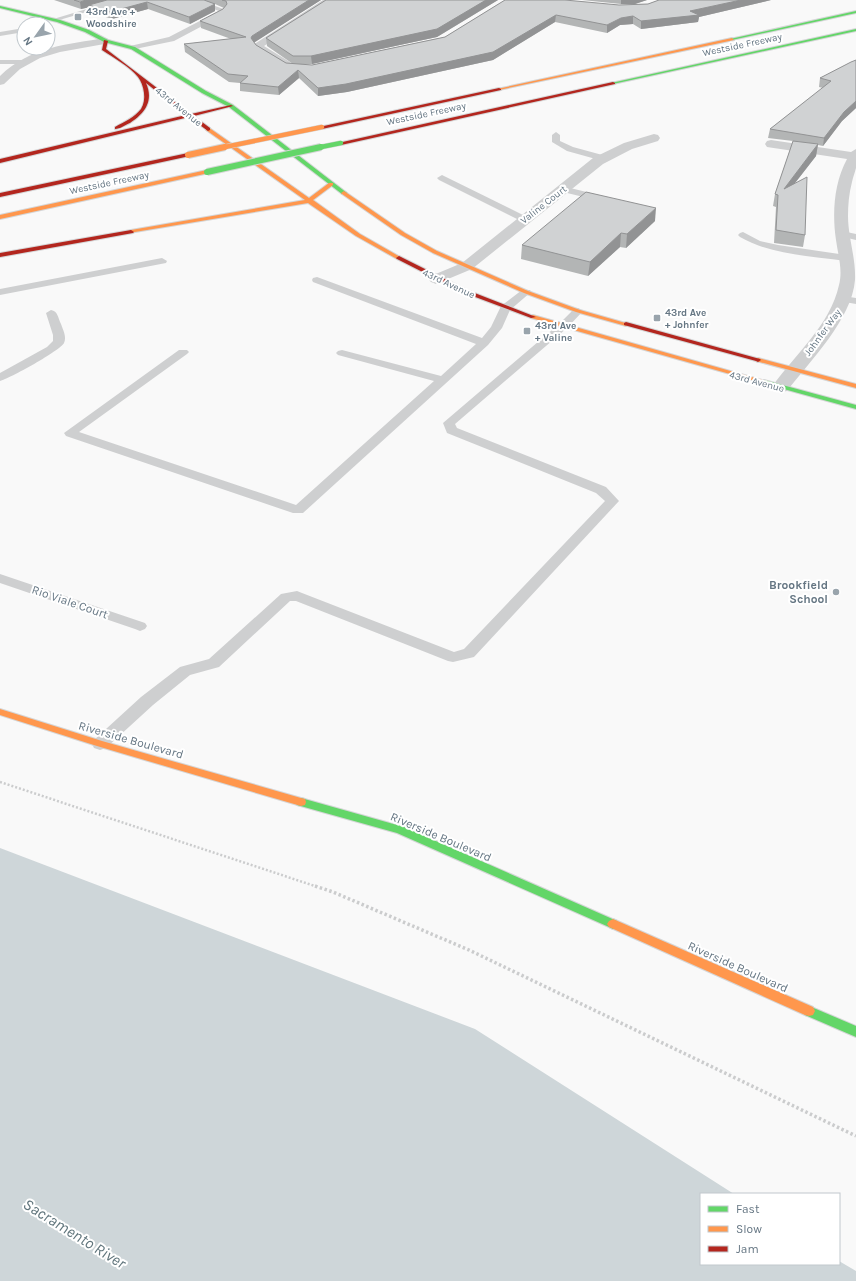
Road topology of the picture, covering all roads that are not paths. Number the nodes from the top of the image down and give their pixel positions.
1 (124, 0) edge
2 (192, 0) edge
3 (330, 0) edge
4 (0, 7) edge
5 (856, 12) edge
6 (32, 16) edge
7 (56, 21) edge
8 (56, 23) edge
9 (856, 30) edge
10 (16, 31) edge
11 (0, 34) edge
12 (106, 41) junction
13 (133, 48) junction
14 (0, 62) edge
15 (25, 62) junction
16 (298, 68) edge
17 (140, 76) junction
18 (0, 82) edge
19 (231, 106) junction
20 (189, 116) junction
21 (556, 135) dead end
22 (96, 137) junction
23 (654, 138) dead end
24 (771, 144) edge
25 (603, 158) junction
26 (854, 158) edge
27 (0, 161) edge
28 (442, 178) dead end
29 (331, 184) junction
30 (562, 189) junction
31 (0, 195) edge
32 (308, 200) junction
33 (616, 202) edge
34 (0, 217) edge
35 (524, 219) junction
36 (743, 235) dead end
37 (849, 235) edge
38 (0, 255) edge
39 (846, 258) junction
40 (162, 261) dead end
41 (467, 266) junction
42 (436, 279) junction
43 (317, 280) dead end
44 (0, 292) edge
45 (526, 292) junction
46 (850, 300) edge
47 (505, 308) junction
48 (578, 311) junction
49 (51, 313) dead end
50 (563, 326) junction
51 (484, 343) junction
52 (183, 352) dead end
53 (342, 352) dead end
54 (794, 370) junction
55 (0, 378) edge
56 (443, 380) junction
57 (856, 386) edge
58 (781, 387) junction
59 (856, 408) edge
60 (0, 578) edge
61 (140, 626) dead end
62 (0, 712) edge
63 (100, 744) junction
64 (856, 1032) edge

1 - 7 lane
2 - 13 lane
3 - 16 street
4 - 6 main road, 43rd Avenue
5 - 31 main road, Westside Freeway, bridge
8 - 12 main road, 43rd Avenue
9 - 34 main road, Westside Freeway, bridge
10 - 11 lane
12 - 13 main road, 43rd Avenue
12 - 15 street, 43rd Avenue
12 - 17 main road, 43rd Avenue
13 - 19 main road, 43rd Avenue
14 - 15 lane
15 - 18 street, 43rd Avenue
17 - 20 main road, 43rd Avenue
17 - 22 main road
19 - 20 main road
19 - 29 main road, 43rd Avenue
20 - 22 main road
20 - 32 main road, 43rd Avenue
21 - 25 lane
22 - 27 main road
23 - 25 street, Valine Court
24 - 26 street
25 - 30 street, Valine Court
26 - 37 street, Johnfer Way
28 - 35 lane
29 - 32 main road
29 - 41 main road, 43rd Avenue
30 - 33 lane
30 - 35 street, Valine Court
32 - 38 main road
32 - 42 main road, 43rd Avenue
35 - 41 street, Valine Court
36 - 39 lane
37 - 39 street, Johnfer Way
39 - 46 street, Johnfer Way
40 - 44 lane
41 - 42 street, Valine Court
41 - 45 main road, 43rd Avenue
42 - 47 main road, 43rd Avenue
43 - 51 lane
45 - 47 lane
45 - 48 main road, 43rd Avenue
46 - 54 street, Johnfer Way
47 - 50 main road, 43rd Avenue
47 - 51 lane
48 - 50 lane
48 - 54 main road, 43rd Avenue
49 - 55 lane
50 - 58 main road, 43rd Avenue
50 - 63 lane
51 - 56 lane
52 - 56 lane
53 - 56 lane
54 - 57 main road, 43rd Avenue
54 - 58 street, Johnfer Way
58 - 59 main road, 43rd Avenue
60 - 61 lane, Rio Viale Court
62 - 63 main road, Riverside Boulevard
63 - 64 main road, Riverside Boulevard

